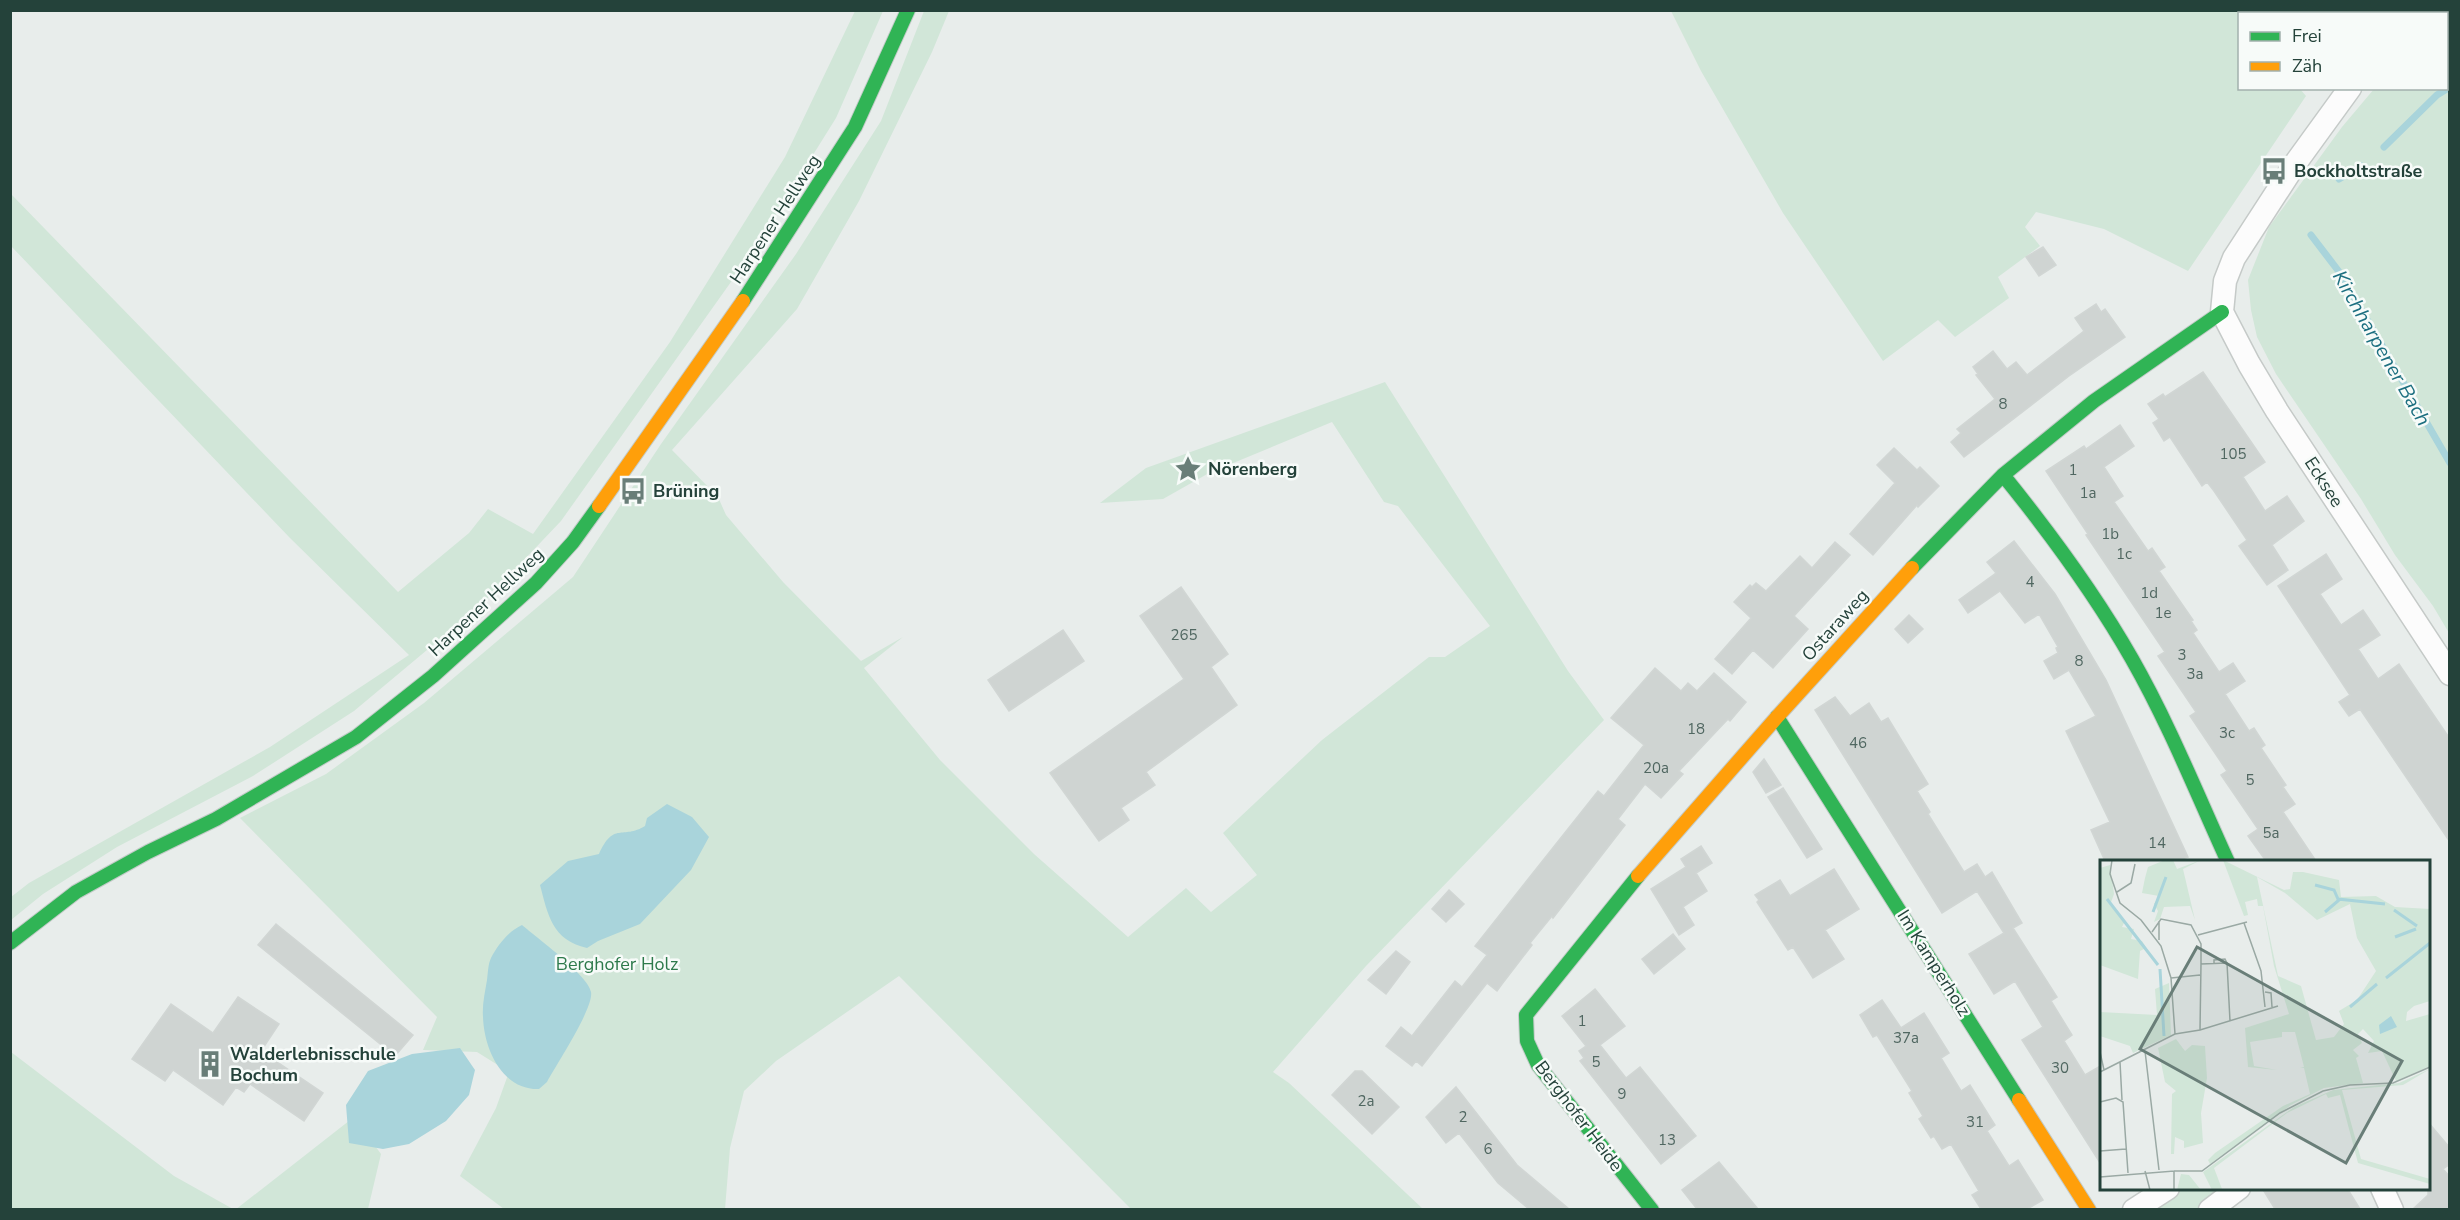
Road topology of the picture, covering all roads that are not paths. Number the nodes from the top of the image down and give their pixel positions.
1 (908, 10) edge
2 (2349, 90) edge
3 (2222, 312) junction
4 (2003, 475) junction
5 (2450, 674) edge
6 (1777, 717) junction
7 (2228, 860) edge
8 (10, 943) edge
9 (1526, 1015) joint
10 (2165, 1190) edge
11 (2236, 1190) edge
12 (2383, 1190) edge
13 (1652, 1209) edge
14 (2089, 1209) edge
15 (2134, 1209) edge
16 (2210, 1209) edge
17 (2392, 1209) edge

1 - 8 street, Harpener Hellweg
2 - 3 street
3 - 4 street, Ostaraweg
3 - 5 street, Ecksee
4 - 6 street, Ostaraweg
4 - 7 street
6 - 9 street, Ostaraweg
6 - 14 street, Im Kamperholz
9 - 13 street, Berghofer Heide
10 - 15 street
11 - 16 street
12 - 17 street

